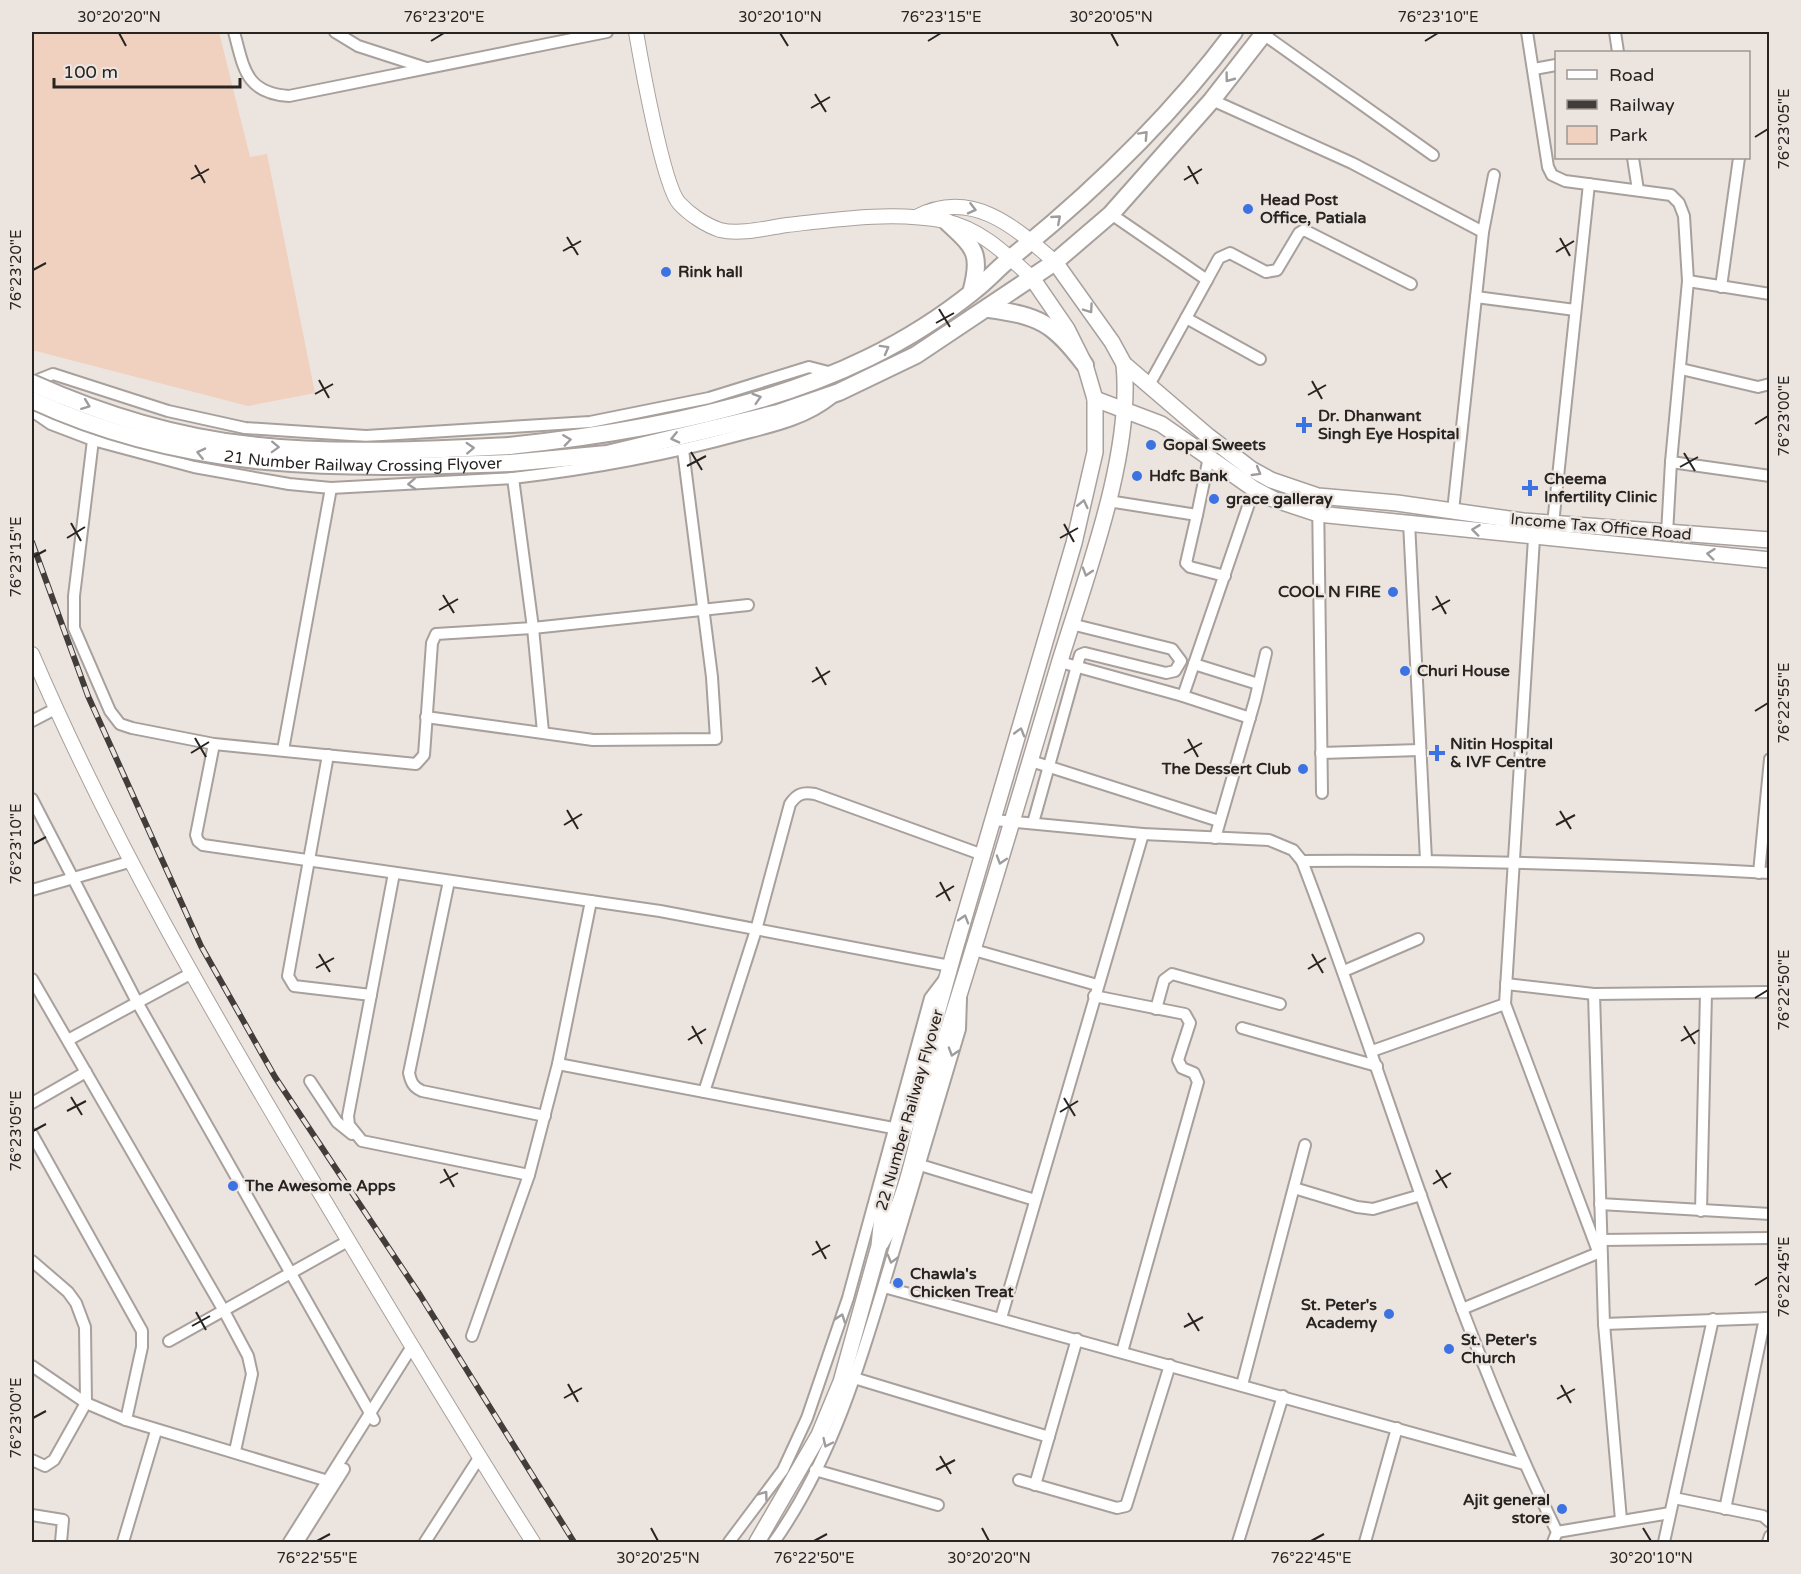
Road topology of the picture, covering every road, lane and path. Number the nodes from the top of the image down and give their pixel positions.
1 (234, 32) edge
2 (335, 32) edge
3 (607, 32) edge
4 (636, 32) edge
5 (1234, 32) edge
6 (1527, 32) edge
7 (1615, 32) edge
8 (1264, 33) edge
9 (1618, 51) edge
10 (1555, 65) edge
11 (429, 69) junction
12 (1534, 69) junction
13 (1212, 100) junction
14 (1433, 154) dead end
15 (1633, 159) edge
16 (1739, 159) edge
17 (1494, 175) dead end
18 (1589, 184) junction
19 (1638, 190) junction
20 (1111, 214) junction
21 (916, 218) junction
22 (946, 222) junction
23 (1483, 232) junction
24 (1032, 242) junction
25 (1010, 258) junction
26 (1055, 262) junction
27 (1032, 278) junction
28 (1207, 280) junction
29 (1688, 281) junction
30 (1411, 284) dead end
31 (1721, 286) junction
32 (971, 293) junction
33 (1770, 294) edge
34 (1476, 297) junction
35 (989, 309) junction
36 (1575, 310) junction
37 (1186, 318) junction
38 (1260, 359) dead end
39 (1124, 364) junction
40 (1085, 365) junction
41 (1681, 369) junction
42 (832, 373) junction
43 (32, 383) edge
44 (1770, 384) edge
45 (1149, 386) junction
46 (839, 392) junction
47 (32, 398) edge
48 (1095, 399) junction
49 (1126, 409) junction
50 (32, 411) edge
51 (168, 411) junction
52 (93, 440) junction
53 (683, 450) junction
54 (1209, 457) junction
55 (158, 458) junction
56 (1671, 462) junction
57 (512, 471) junction
58 (1770, 476) edge
59 (331, 488) junction
60 (1254, 489) junction
61 (1318, 496) junction
62 (1108, 501) junction
63 (1453, 511) junction
64 (1318, 514) junction
65 (1197, 515) junction
66 (1409, 522) junction
67 (1553, 524) junction
68 (1668, 534) junction
69 (1593, 535) junction
70 (1534, 538) junction
71 (1770, 540) edge
72 (1770, 560) edge
73 (1225, 576) junction
74 (748, 604) dead end
75 (703, 610) junction
76 (1071, 624) junction
77 (533, 628) junction
78 (1266, 652) dead end
79 (32, 654) edge
80 (1060, 663) junction
81 (1194, 663) junction
82 (1076, 667) junction
83 (1258, 684) junction
84 (1183, 696) junction
85 (55, 709) junction
86 (426, 717) junction
87 (1250, 718) junction
88 (32, 720) edge
89 (543, 732) junction
90 (214, 744) junction
91 (283, 750) junction
92 (1420, 750) junction
93 (1321, 753) junction
94 (328, 755) junction
95 (1770, 759) edge
96 (1030, 761) junction
97 (1048, 768) junction
98 (1322, 792) dead end
99 (32, 799) edge
100 (994, 820) junction
101 (1013, 821) junction
102 (1220, 821) junction
103 (1033, 823) junction
104 (1143, 834) junction
105 (1215, 838) junction
106 (983, 855) junction
107 (310, 860) junction
108 (1426, 860) junction
109 (1302, 861) junction
110 (129, 862) junction
111 (1513, 862) junction
112 (394, 873) junction
113 (1764, 873) edge
114 (71, 879) junction
115 (449, 881) junction
116 (32, 890) edge
117 (591, 901) junction
118 (756, 930) junction
119 (1419, 939) dead end
120 (974, 950) junction
121 (949, 970) junction
122 (1344, 971) junction
123 (190, 974) junction
124 (32, 979) edge
125 (1506, 984) junction
126 (1097, 985) junction
127 (1770, 992) edge
128 (1706, 993) junction
129 (1594, 994) junction
130 (371, 995) junction
131 (961, 995) junction
132 (1094, 996) junction
133 (137, 1002) junction
134 (1280, 1004) dead end
135 (1505, 1004) junction
136 (1156, 1009) junction
137 (1242, 1028) dead end
138 (68, 1041) junction
139 (1372, 1051) junction
140 (558, 1064) junction
141 (1377, 1066) junction
142 (86, 1072) junction
143 (310, 1081) dead end
144 (704, 1092) junction
145 (32, 1103) edge
146 (545, 1116) junction
147 (893, 1128) junction
148 (32, 1134) edge
149 (356, 1136) junction
150 (1305, 1145) dead end
151 (920, 1165) junction
152 (529, 1175) junction
153 (1294, 1188) junction
154 (1420, 1195) junction
155 (1035, 1200) junction
156 (1600, 1204) junction
157 (1701, 1211) junction
158 (1770, 1214) edge
159 (1770, 1238) edge
160 (1601, 1240) junction
161 (348, 1241) junction
162 (879, 1246) junction
163 (1600, 1258) junction
164 (32, 1261) edge
165 (291, 1274) junction
166 (884, 1287) junction
167 (1462, 1309) junction
168 (224, 1311) junction
169 (1002, 1318) junction
170 (1767, 1318) edge
171 (1713, 1319) junction
172 (1604, 1324) junction
173 (472, 1336) dead end
174 (1077, 1339) junction
175 (169, 1341) dead end
176 (413, 1351) junction
177 (1122, 1352) junction
178 (1170, 1365) junction
179 (32, 1366) edge
180 (854, 1378) junction
181 (1242, 1385) junction
182 (1283, 1396) junction
183 (86, 1403) junction
184 (373, 1417) junction
185 (126, 1420) junction
186 (1397, 1428) junction
187 (156, 1431) junction
188 (1049, 1437) junction
189 (235, 1451) junction
190 (479, 1458) junction
191 (32, 1460) edge
192 (1524, 1464) junction
193 (815, 1470) junction
194 (1019, 1480) dead end
195 (328, 1481) junction
196 (1035, 1485) junction
197 (1674, 1498) junction
198 (938, 1505) dead end
199 (1725, 1509) junction
200 (1670, 1513) junction
201 (32, 1515) edge
202 (1621, 1520) junction
203 (1770, 1522) edge
204 (1770, 1536) edge
205 (1555, 1537) edge
206 (61, 1542) edge
207 (123, 1542) edge
208 (289, 1542) edge
209 (298, 1542) edge
210 (425, 1542) edge
211 (533, 1542) edge
212 (729, 1542) edge
213 (757, 1542) edge
214 (777, 1542) edge
215 (1238, 1542) edge
216 (1365, 1542) edge
217 (1664, 1542) edge
218 (1768, 1542) edge

1 - 11 street
2 - 11 street
3 - 11 street
4 - 21 street
24 -> 5 main road, 21 Number Railway Crossing Flyover
6 - 12 street
7 - 9 street
8 -> 13 main road, 21 Number Railway Crossing Flyover
8 - 14 street
10 - 12 street
12 - 18 street
13 - 20 main road, 21 Number Railway Crossing Flyover
13 - 23 street
15 - 19 street
16 - 31 street
17 - 23 street
18 - 19 street
18 - 36 street
19 - 29 street
20 - 26 main road, 21 Number Railway Crossing Flyover
20 - 28 street
21 - 22 street
21 -> 24 street
22 - 25 street
22 - 32 main road
23 - 34 street
24 - 25 main road, 21 Number Railway Crossing Flyover
24 - 26 street
25 - 27 street
25 - 32 main road, 21 Number Railway Crossing Flyover
26 - 27 main road, 21 Number Railway Crossing Flyover
26 -> 39 main road
27 - 35 main road, 21 Number Railway Crossing Flyover
27 - 40 main road, 22 Number Railway Flyover
28 - 30 street
28 - 37 street
29 - 31 street
29 - 41 street
31 - 33 street
42 -> 32 main road, 21 Number Railway Crossing Flyover
34 - 36 street
34 - 63 street
35 - 40 main road
35 - 46 main road, 21 Number Railway Crossing Flyover
36 - 67 street
37 - 38 street
37 - 45 street
39 - 45 main road, Income Tax Office Road
39 - 49 main road, 22 Number Railway Flyover
40 - 48 main road, 22 Number Railway Flyover
41 - 44 street
41 - 56 street
43 -> 42 main road, 21 Number Railway Crossing Flyover, bridge
42 - 51 street
45 -> 61 main road, Income Tax Office Road
46 - 53 street
46 -> 57 main road, 21 Number Railway Crossing Flyover
47 - 51 street
57 -> 47 main road, 21 Number Railway Crossing Flyover, bridge
48 - 49 main road
100 -> 48 main road, 22 Number Railway Flyover
49 - 54 main road
49 - 62 main road, 22 Number Railway Flyover
50 - 52 street
51 - 55 street
52 - 55 street
52 - 90 street
53 - 57 street
53 - 75 street
54 - 60 main road
54 - 65 street
55 - 59 street
56 - 58 street
56 - 68 street
57 -> 59 street
57 - 77 street
59 - 91 street
60 - 64 main road
60 - 73 street
61 - 63 main road, Income Tax Office Road
61 - 64 street
62 - 65 street
62 -> 76 main road, 22 Number Railway Flyover
63 - 67 main road, Income Tax Office Road
64 - 66 main road
64 - 93 street
65 - 73 street
70 -> 66 main road
66 - 92 street
67 - 69 main road, Income Tax Office Road
68 - 69 main road, Income Tax Office Road
68 - 71 main road, Income Tax Office Road
69 - 70 main road
72 -> 69 main road
70 - 111 street
73 - 81 street
74 - 75 street
75 - 77 street
75 - 89 street
76 - 80 main road, 22 Number Railway Flyover
76 - 82 street
77 - 86 street
77 - 89 street
78 - 83 street
79 - 85 street
80 - 82 street
80 - 96 main road, 22 Number Railway Flyover
81 - 83 street
81 - 84 street
82 - 84 street
82 - 97 street
83 - 87 street
84 - 87 street
85 - 88 street
85 - 110 street
86 - 89 street
86 - 94 street
87 - 102 street
90 - 91 street
90 - 107 street
91 - 94 street
92 - 93 street
92 - 108 street
93 - 98 street
94 - 107 street
95 - 113 street
96 - 97 street
96 - 101 main road, 22 Number Railway Flyover
97 - 102 street
97 - 103 street
99 - 114 street
100 - 101 street
100 - 106 main road, 22 Number Railway Flyover
101 - 103 street
101 -> 120 main road, 22 Number Railway Flyover
102 - 105 street
103 - 104 street
104 - 105 street
104 - 126 street
105 - 109 street
106 - 118 street
121 -> 106 main road, 22 Number Railway Flyover
107 - 112 street
107 - 130 street
108 - 109 street
108 - 111 street
109 - 122 street
110 - 114 street
110 - 123 street
111 - 113 street
111 - 125 street
112 - 115 street
112 - 130 street
114 - 116 street
114 - 133 street
115 - 117 street
115 - 146 street
117 - 118 street
117 - 140 street
118 - 121 street
118 - 144 street
119 - 122 street
120 - 126 street
120 - 131 main road, 22 Number Railway Flyover
121 - 147 street
121 - 162 main road, 22 Number Railway Flyover
122 - 139 street
123 - 133 street
123 - 161 street
124 - 138 street
125 - 129 street
125 - 135 street
126 - 132 street
127 - 128 street
128 - 129 street
128 - 157 street
129 - 156 street
130 - 149 street
131 -> 151 street
131 - 162 main road, 22 Number Railway Flyover
132 - 136 street
132 - 155 street
133 - 138 street
133 - 165 street
134 - 136 street
135 - 139 street
135 - 163 street
136 - 177 street
137 - 141 street
138 - 142 street
139 - 141 street
140 - 144 street
140 - 146 street
141 - 154 street
142 - 145 street
142 - 168 street
143 - 149 street
144 - 147 street
146 - 152 street
212 -> 147 street
148 - 185 street
149 - 152 street
150 - 153 street
151 - 155 street
151 -> 166 street
152 - 173 street
153 - 154 street
153 - 181 street
154 - 167 street
155 - 169 street
156 - 157 street
156 - 160 street
157 - 158 street
159 - 160 street
160 - 163 street
161 - 165 street
161 - 176 street
162 - 213 main road, 22 Number Railway Flyover
163 - 167 street
163 - 172 street
164 - 183 street
165 - 168 street
165 - 184 street
166 - 169 street
166 - 180 street
167 - 192 street
168 - 175 street
168 - 189 street
169 - 174 street
170 - 171 street
170 - 199 street
171 - 172 street
171 - 197 street
172 - 202 street
174 - 177 street
174 - 188 street
176 - 184 street
176 - 190 street
177 - 178 street
178 - 181 street
178 - 196 street
179 - 183 street
180 - 188 street
180 -> 193 street
181 - 182 street
182 - 186 street
182 - 215 street
183 - 185 street
183 - 191 street
184 - 195 street
184 - 209 street
185 - 187 street
186 - 192 street
186 - 216 street
187 - 189 street
187 - 207 street
188 - 196 street
189 - 195 street
190 - 210 street
190 - 211 street
192 - 205 street
193 - 198 street
193 - 214 street
194 - 196 street
195 - 208 street
197 - 199 street
197 - 200 street
199 - 203 street
200 - 202 street
200 - 217 street
201 - 206 street
202 - 205 street
204 - 218 street

